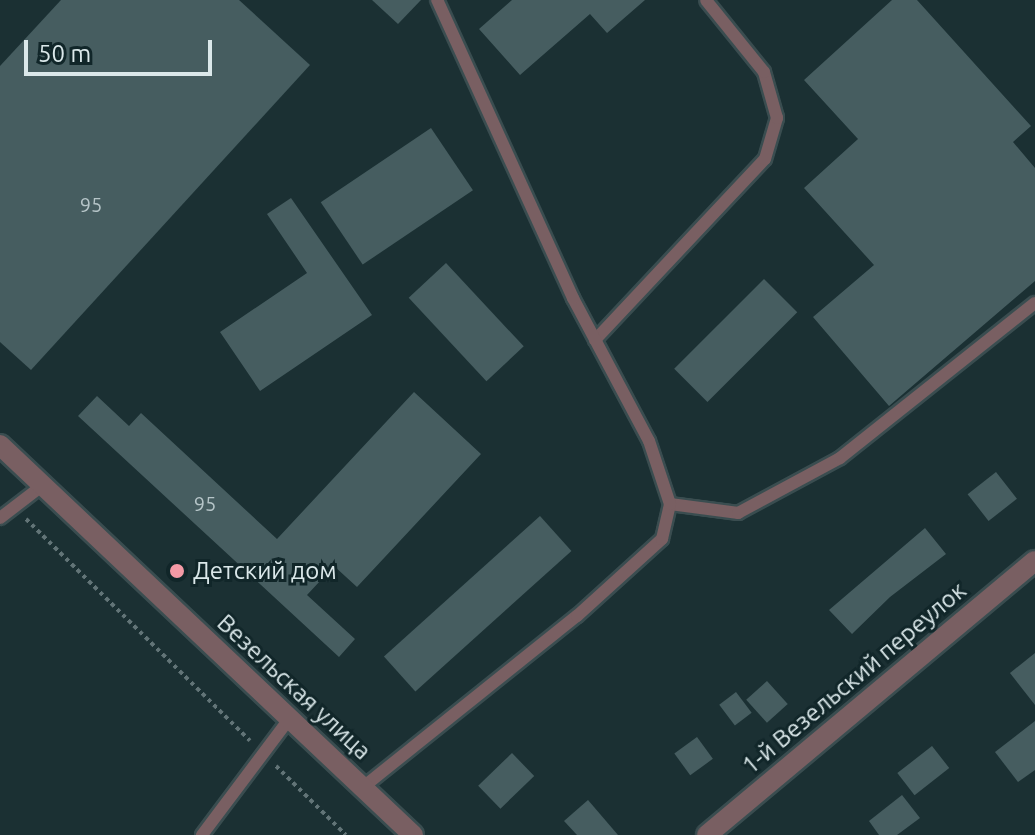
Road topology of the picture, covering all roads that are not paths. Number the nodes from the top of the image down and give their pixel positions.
1 (437, 0) edge
2 (706, 0) edge
3 (1035, 303) edge
4 (595, 340) junction
5 (0, 445) edge
6 (43, 485) junction
7 (670, 504) junction
8 (0, 518) edge
9 (1035, 561) edge
10 (289, 719) junction
11 (362, 788) junction
12 (202, 835) edge
13 (413, 835) edge
14 (707, 835) edge

1 - 4 lane
2 - 4 lane
3 - 7 lane
4 - 7 lane
5 - 6 street, Везельская улица
6 - 8 lane
6 - 10 street, Везельская улица
7 - 11 lane
9 - 14 street, 1-й Везельский переулок
10 - 11 street, Везельская улица
10 - 12 lane
11 - 13 street, Везельская улица

